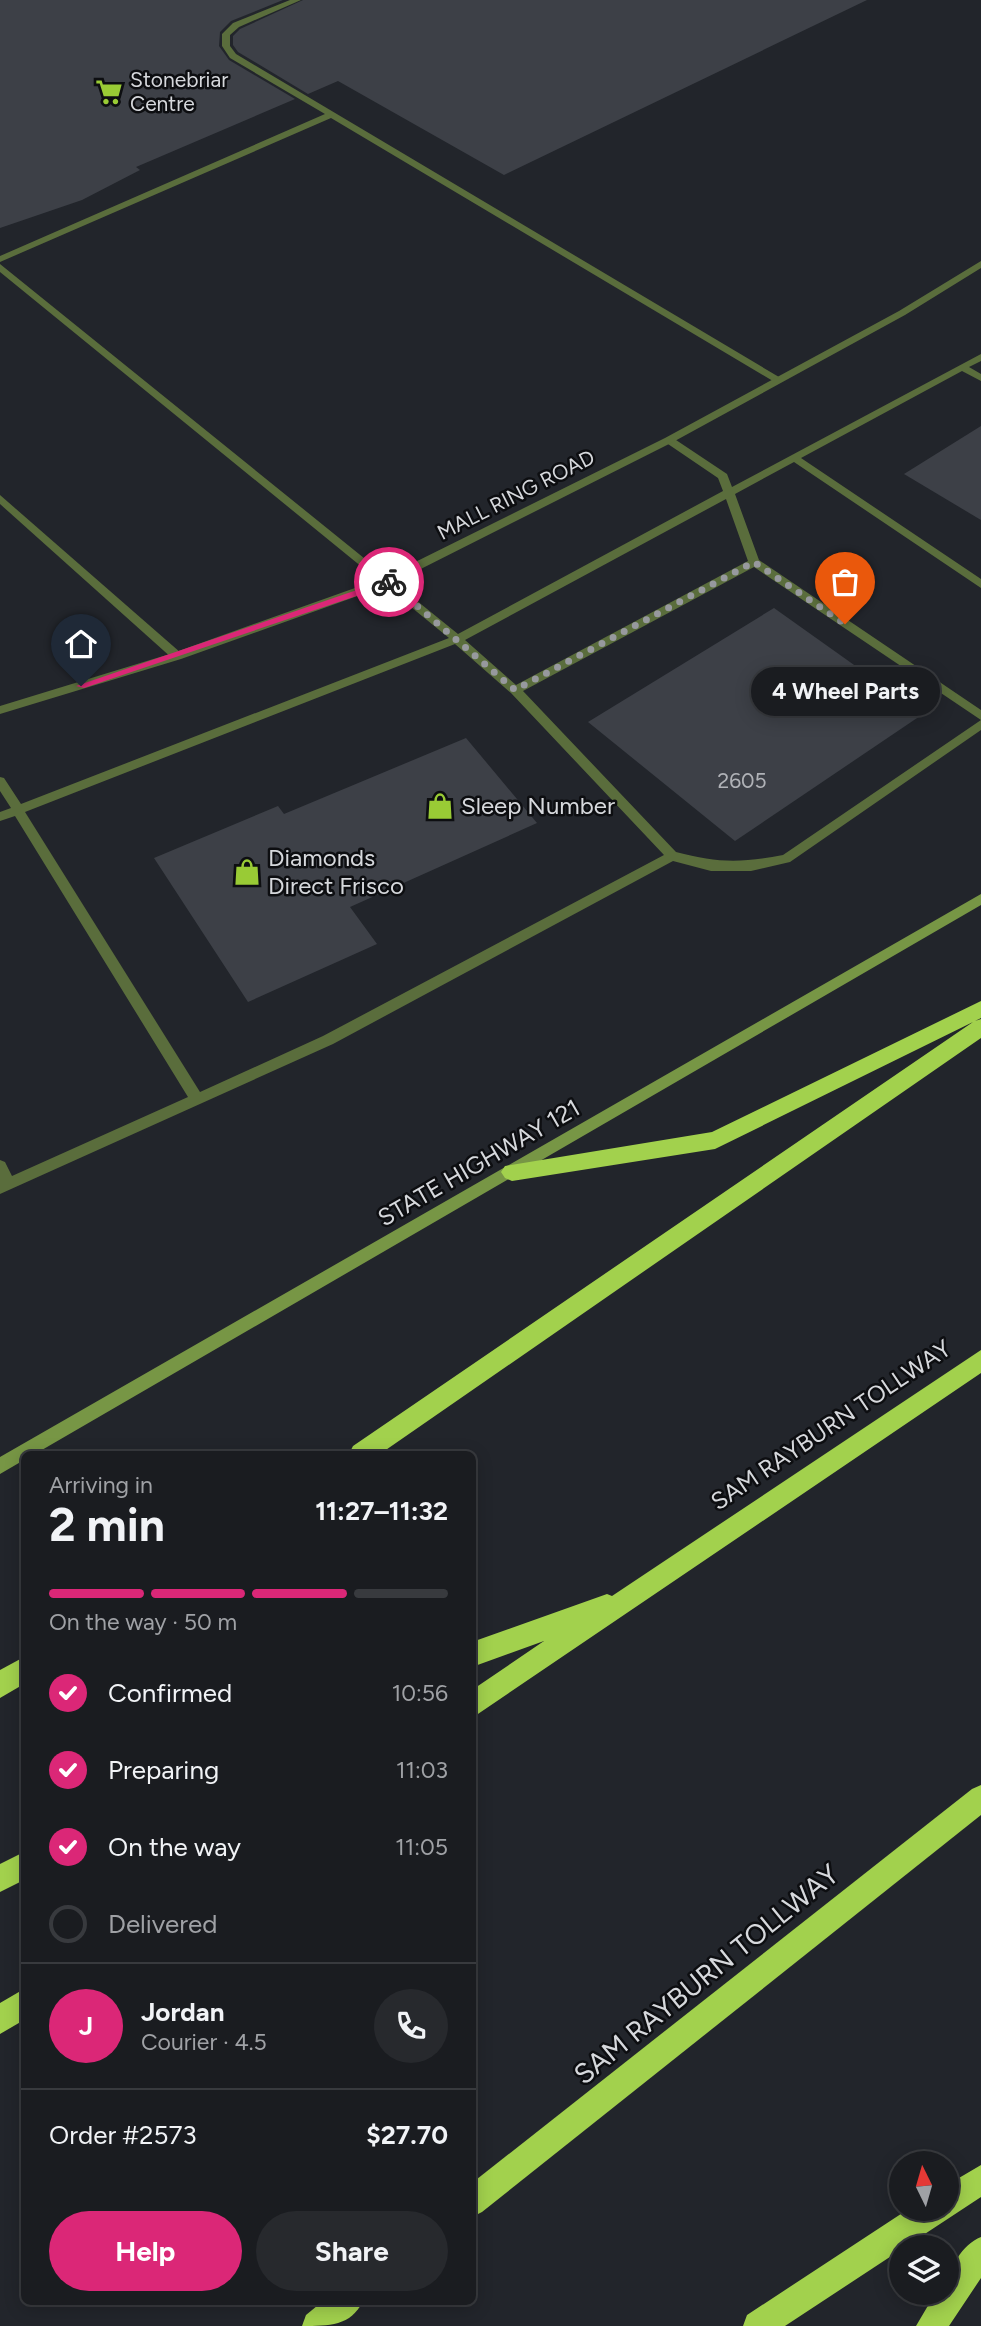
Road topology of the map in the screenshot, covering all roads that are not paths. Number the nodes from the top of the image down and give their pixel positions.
1 (297, 0) edge
2 (330, 115) junction
3 (0, 259) edge
4 (981, 264) edge
5 (0, 267) edge
6 (981, 357) edge
7 (962, 367) junction
8 (981, 378) edge
9 (776, 379) junction
10 (669, 440) junction
11 (794, 458) junction
12 (729, 493) junction
13 (0, 498) edge
14 (754, 562) junction
15 (387, 581) junction
16 (981, 584) edge
17 (457, 639) junction
18 (177, 656) junction
19 (515, 690) junction
20 (0, 710) edge
21 (981, 716) edge
22 (981, 724) edge
23 (0, 781) edge
24 (19, 810) junction
25 (0, 817) edge
26 (672, 856) junction
27 (981, 899) edge
28 (981, 1009) edge
29 (981, 1027) edge
30 (197, 1099) junction
31 (0, 1166) edge
32 (512, 1172) junction
33 (4, 1186) edge
34 (981, 1360) edge
35 (367, 1450) edge
36 (26, 1451) edge
37 (21, 1454) edge
38 (0, 1466) edge
39 (642, 1593) junction
40 (476, 1654) edge
41 (21, 1672) edge
42 (0, 1685) edge
43 (476, 1702) edge
44 (981, 1798) edge
45 (21, 1867) edge
46 (0, 1879) edge
47 (21, 2005) edge
48 (0, 2020) edge
49 (981, 2180) edge
50 (959, 2194) edge
51 (476, 2199) edge
52 (917, 2221) edge
53 (981, 2252) edge
54 (343, 2305) edge
55 (317, 2326) edge
56 (758, 2326) edge
57 (931, 2326) edge

1 - 2 street
2 - 3 street
2 - 9 street
4 - 9 street, MALL RING ROAD
5 - 15 street
6 - 7 street
7 - 8 street
7 - 11 street
9 - 10 street, MALL RING ROAD
10 - 12 street
10 - 15 street, MALL RING ROAD
11 - 12 street
11 - 16 street
12 - 14 street
12 - 17 street
13 - 18 street
14 - 19 street
14 - 21 street
15 - 17 street
15 - 18 street, MALL RING ROAD
17 - 19 street
17 - 24 street
18 - 20 street, MALL RING ROAD
19 - 26 street
22 - 26 street
23 - 24 street
24 - 25 street
24 - 30 street
26 - 30 street
27 - 32 main road, STATE HIGHWAY 121
28 - 32 highway
29 - 35 highway
30 - 33 street
31 - 33 street
32 - 36 main road, STATE HIGHWAY 121
34 - 39 highway, SAM RAYBURN TOLLWAY
37 - 38 main road, STATE HIGHWAY 121
39 - 40 highway
39 - 43 highway, SAM RAYBURN TOLLWAY
41 - 42 highway
44 - 51 highway, SAM RAYBURN TOLLWAY
45 - 46 highway
47 - 48 highway
49 - 50 highway
52 - 56 highway
53 - 57 highway
54 - 55 highway

